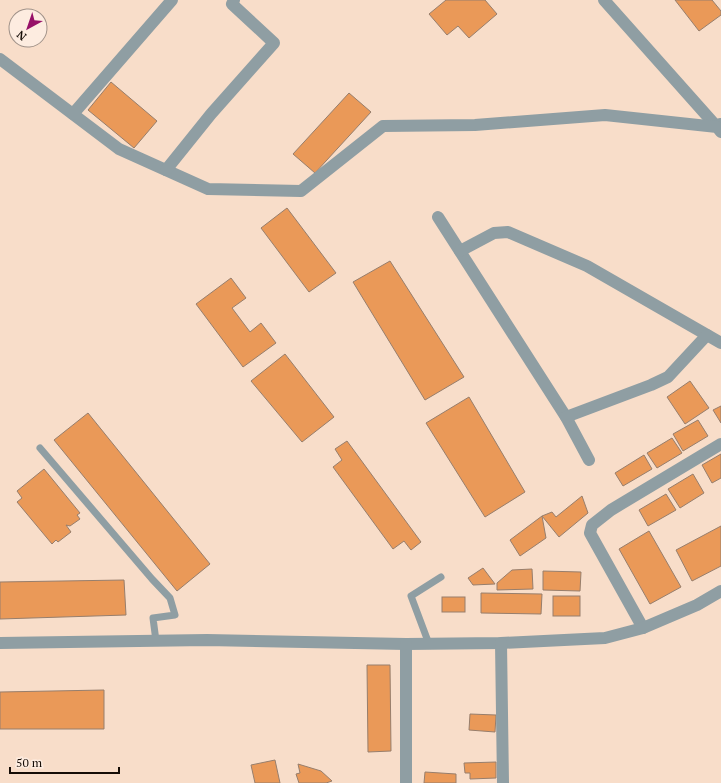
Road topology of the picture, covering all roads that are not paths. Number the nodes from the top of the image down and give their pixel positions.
1 (172, 0) edge
2 (234, 0) edge
3 (604, 0) edge
4 (0, 59) edge
5 (74, 114) junction
6 (720, 127) edge
7 (166, 170) junction
8 (438, 217) dead end
9 (460, 251) junction
10 (707, 335) junction
11 (721, 343) edge
12 (566, 417) junction
13 (721, 444) edge
14 (40, 448) dead end
15 (589, 460) dead end
16 (441, 577) dead end
17 (721, 591) edge
18 (643, 628) junction
19 (156, 641) junction
20 (0, 643) edge
21 (501, 643) junction
22 (406, 644) junction
23 (429, 644) junction
24 (406, 783) edge
25 (503, 783) edge

1 - 5 street
2 - 7 street
3 - 6 street
4 - 5 street
5 - 7 street
6 - 7 street
8 - 9 street
9 - 10 street
9 - 12 street
10 - 11 street
10 - 12 street
12 - 15 street
13 - 18 street
14 - 19 lane
16 - 23 lane
17 - 18 street
18 - 21 street
19 - 20 street
19 - 22 street
21 - 23 street
21 - 25 street
22 - 23 street
22 - 24 street

